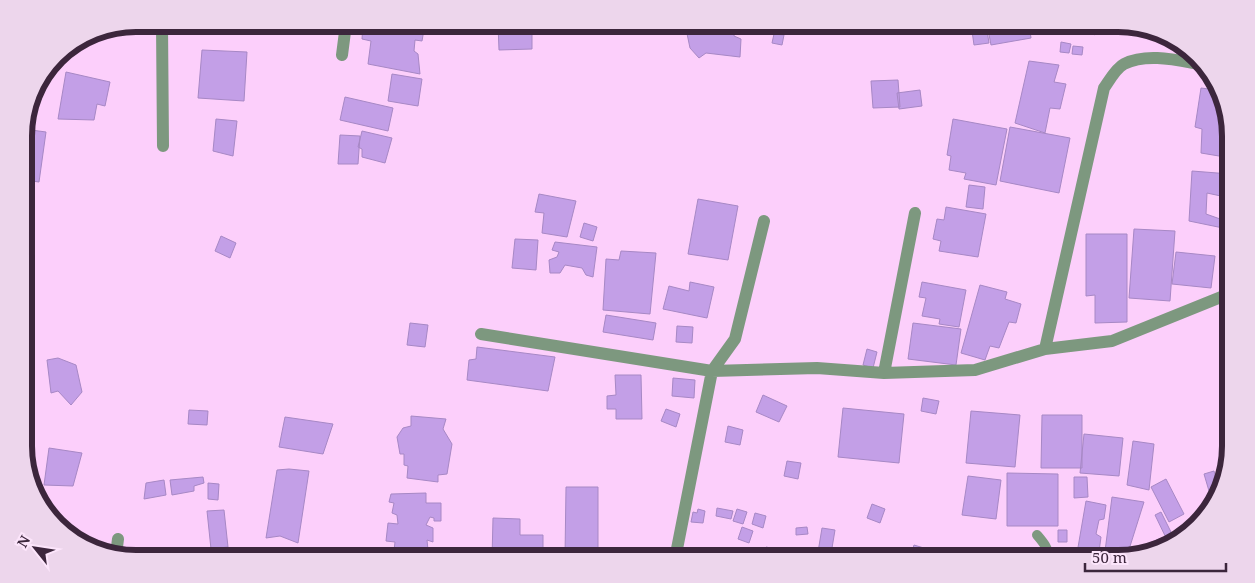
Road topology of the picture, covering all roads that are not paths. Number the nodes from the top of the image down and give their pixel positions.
1 (162, 33) edge
2 (345, 33) edge
3 (342, 55) dead end
4 (1193, 64) edge
5 (163, 146) dead end
6 (915, 214) dead end
7 (764, 222) dead end
8 (1222, 297) edge
9 (481, 334) dead end
10 (1045, 349) junction
11 (712, 371) junction
12 (884, 373) junction
13 (1037, 535) dead end
14 (118, 539) dead end
15 (117, 549) edge
16 (677, 550) edge
17 (1047, 550) edge

1 - 5 street
2 - 3 street
4 - 10 street
6 - 12 street
7 - 11 street
8 - 10 street
9 - 11 street
10 - 12 street
11 - 12 street
11 - 16 street
13 - 17 lane
14 - 15 street

